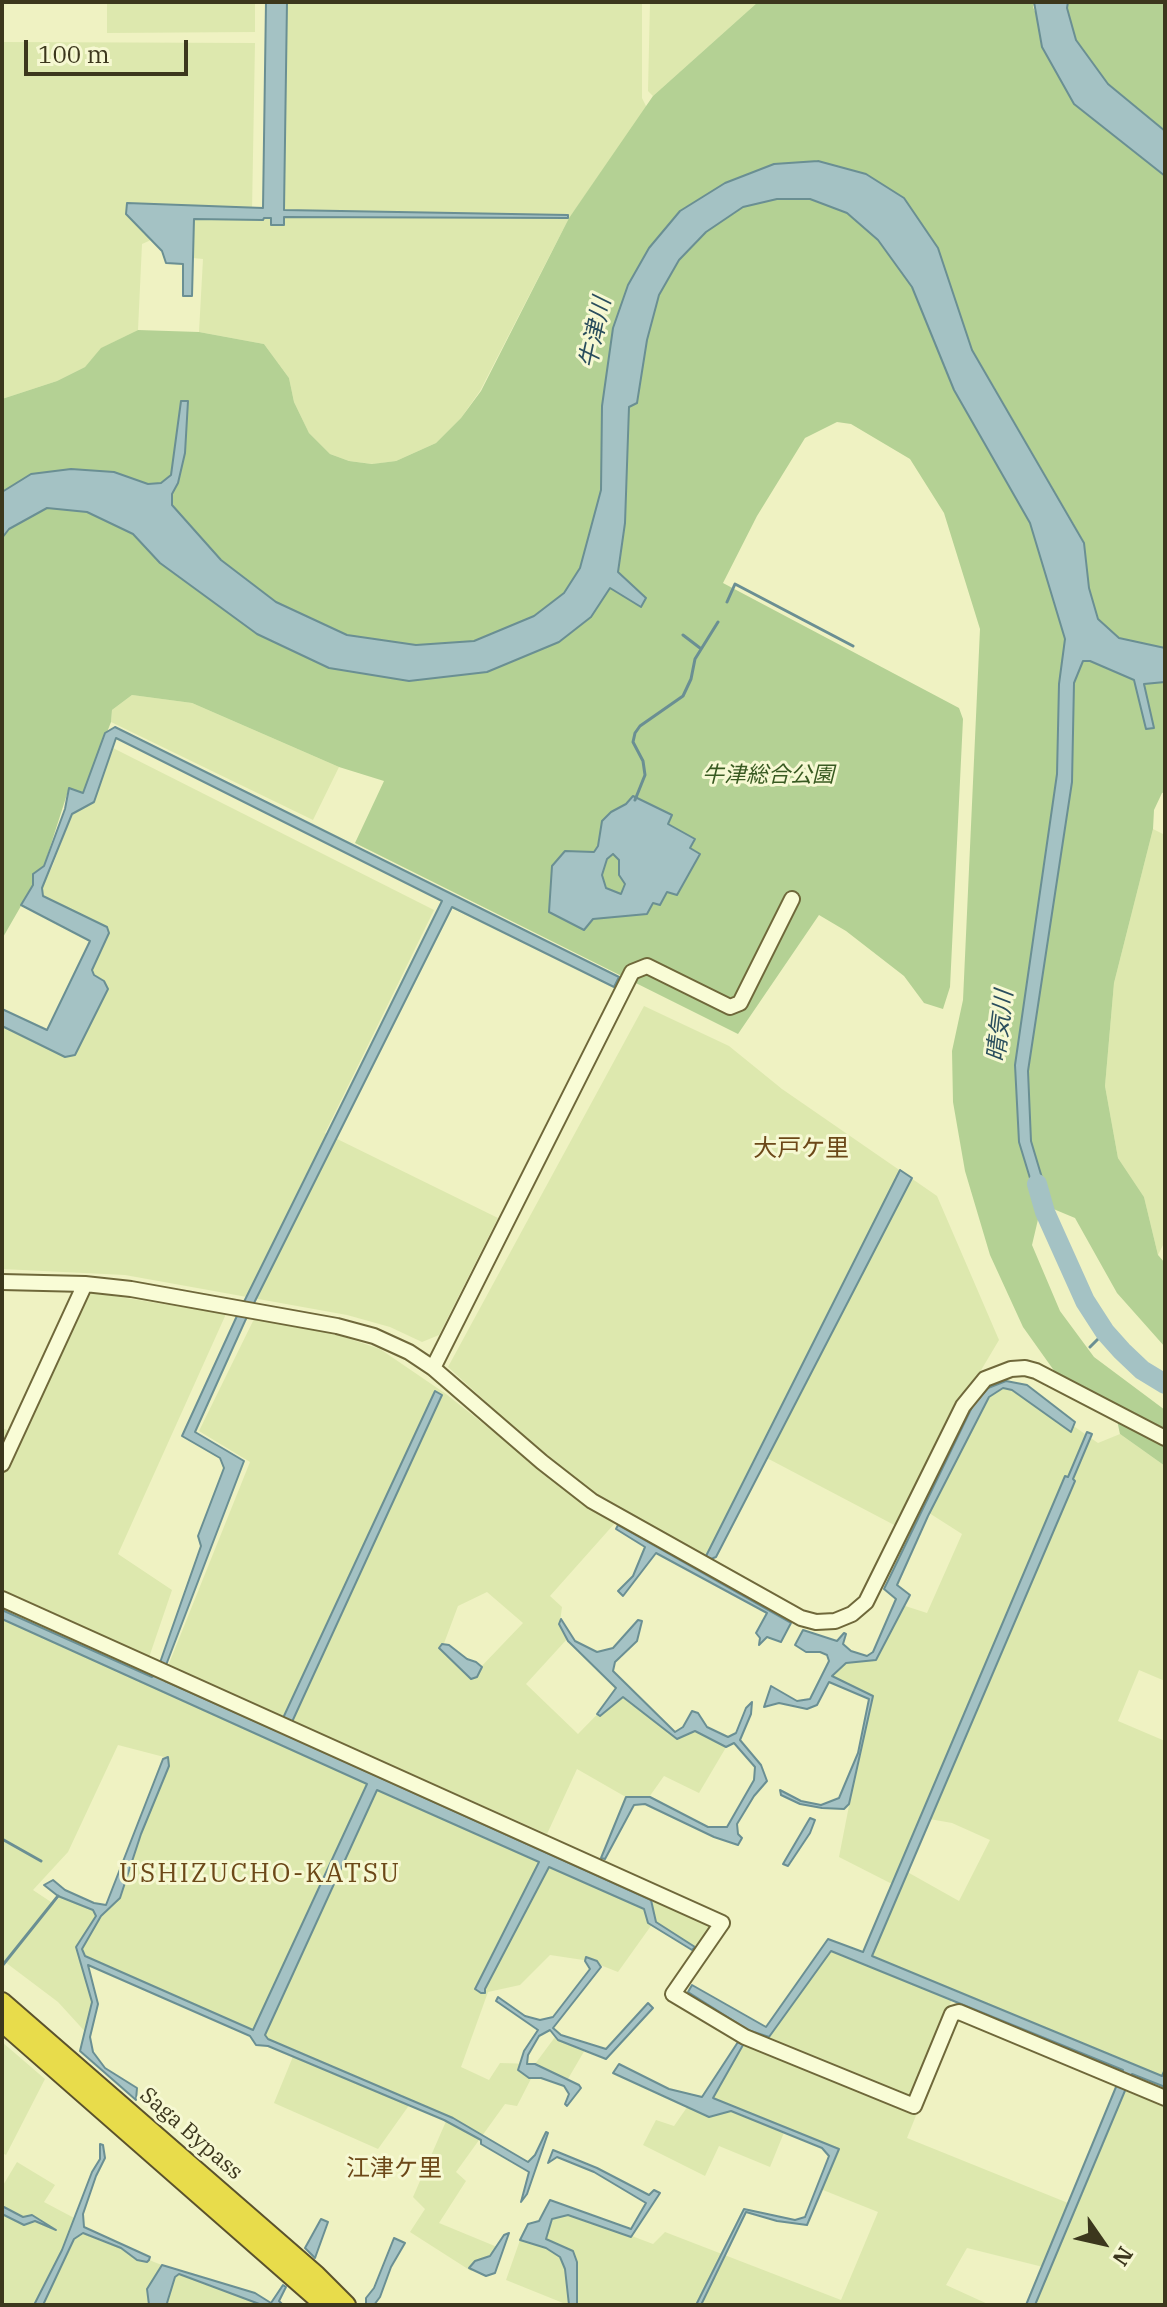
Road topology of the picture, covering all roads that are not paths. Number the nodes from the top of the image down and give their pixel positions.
1 (792, 899) dead end
2 (2, 1282) edge
3 (85, 1284) junction
4 (433, 1368) junction
5 (1165, 1438) edge
6 (2, 1464) edge
7 (2, 1599) edge
8 (2, 2002) edge
9 (2, 2022) edge
10 (1165, 2098) edge
11 (325, 2305) edge
12 (346, 2305) edge

1 - 4 street
2 - 3 street
3 - 4 street
3 - 6 street
4 - 5 street
7 - 10 street
8 - 12 highway, Saga Bypass
9 - 11 highway, Saga Bypass

